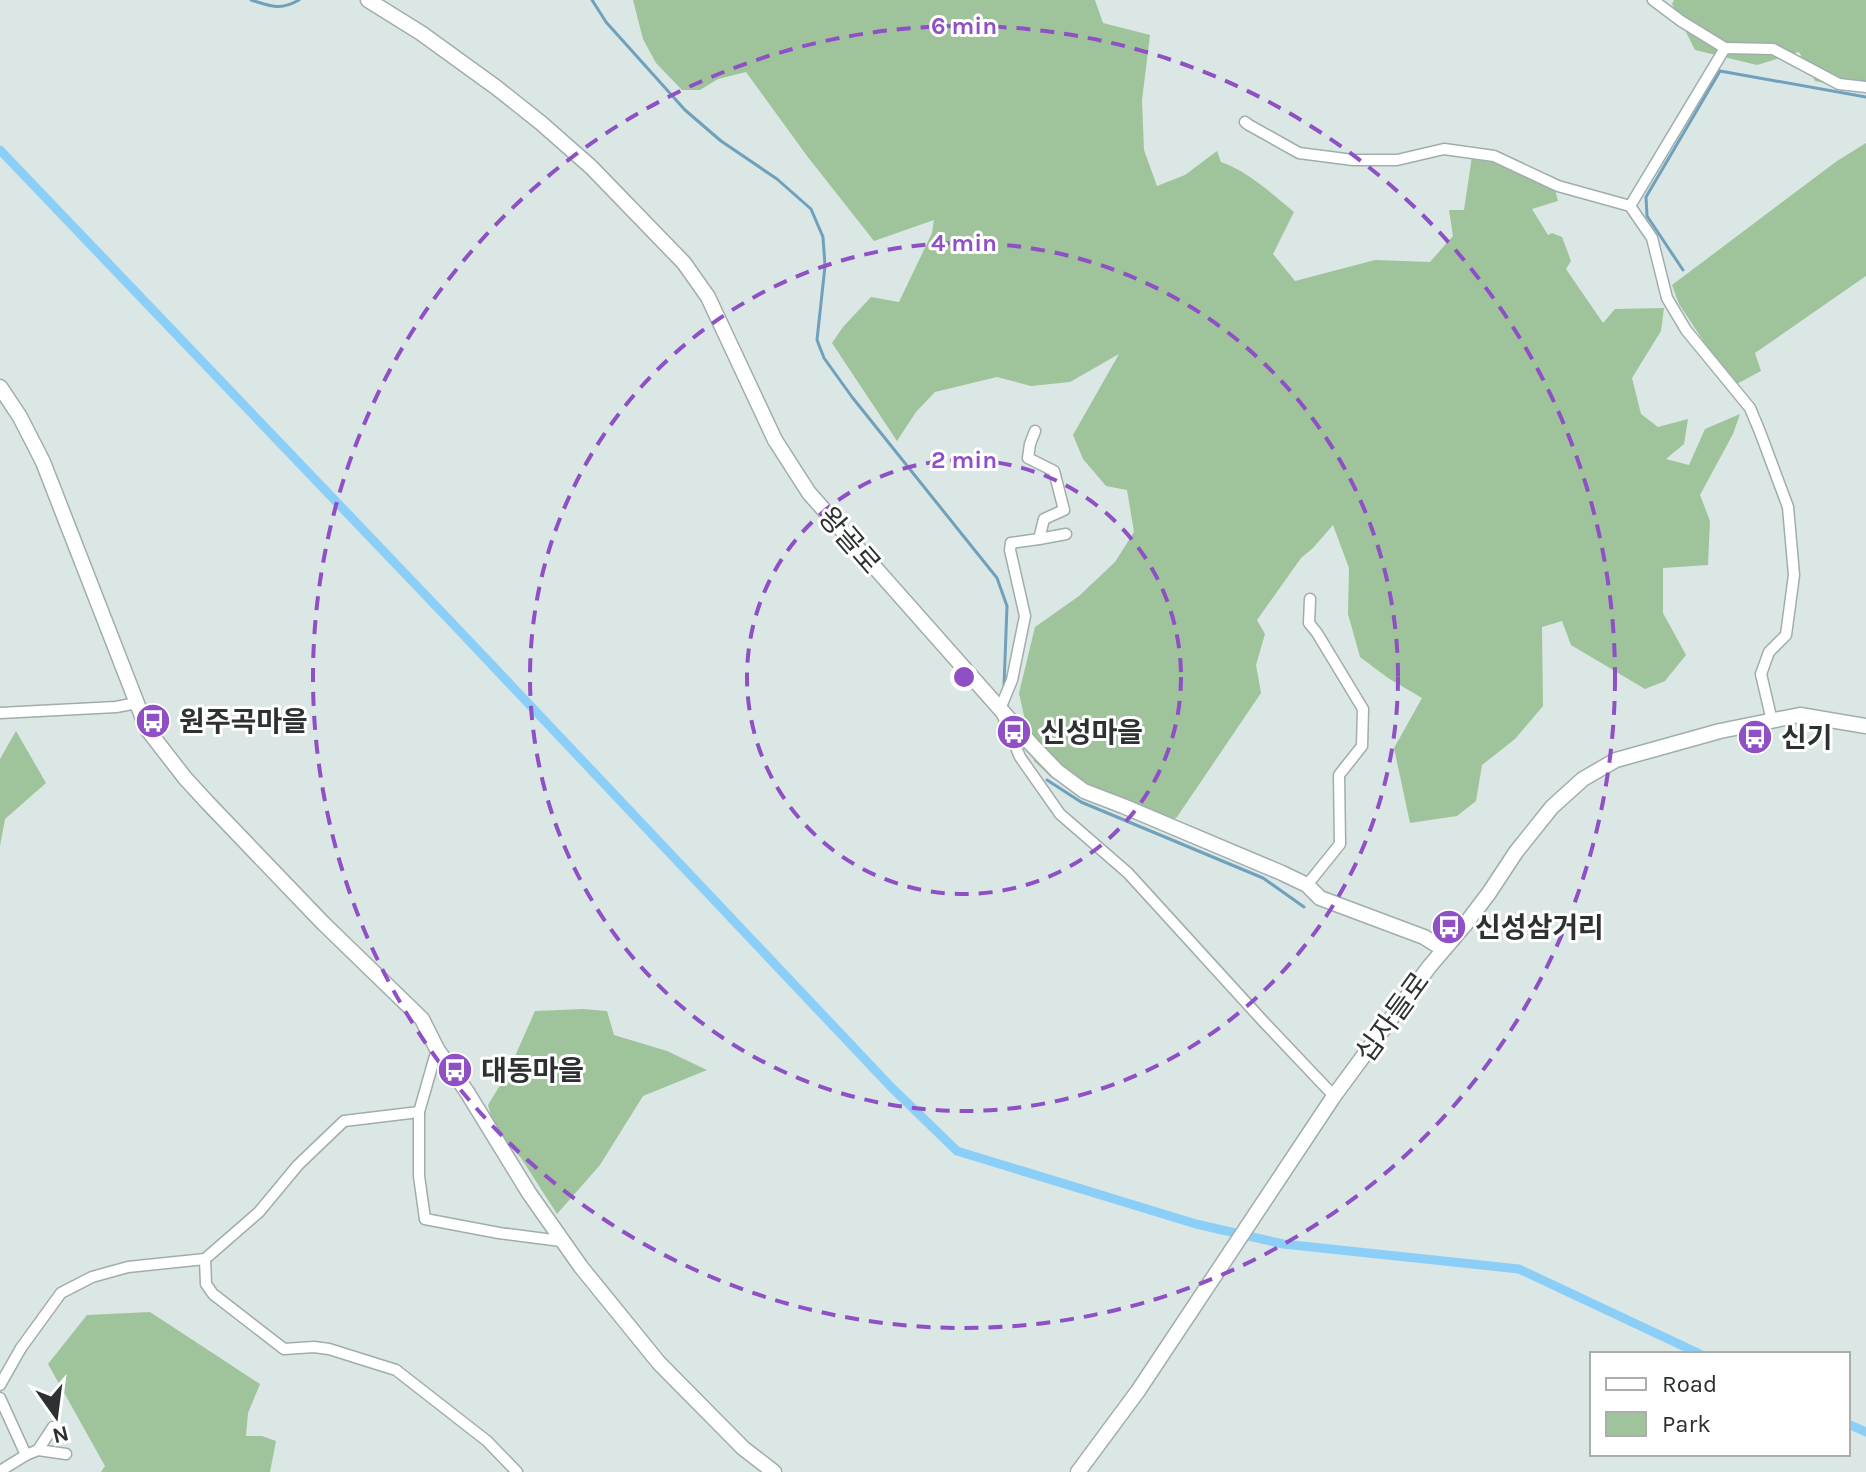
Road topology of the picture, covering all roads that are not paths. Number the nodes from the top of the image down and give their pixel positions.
1 (368, 0) edge
2 (1653, 0) edge
3 (1725, 48) junction
4 (1866, 87) edge
5 (1245, 122) dead end
6 (1630, 206) junction
7 (0, 387) edge
8 (1035, 431) dead end
9 (1066, 534) dead end
10 (1039, 539) junction
11 (1310, 599) dead end
12 (137, 703) junction
13 (1000, 709) junction
14 (0, 713) edge
15 (1772, 721) junction
16 (1866, 726) edge
17 (1307, 885) junction
18 (1443, 949) junction
19 (437, 1049) junction
20 (1334, 1096) junction
21 (419, 1112) junction
22 (561, 1241) junction
23 (205, 1259) junction
24 (0, 1385) edge
25 (0, 1398) edge
26 (53, 1427) dead end
27 (38, 1450) junction
28 (66, 1454) dead end
29 (26, 1455) junction
30 (0, 1471) edge
31 (768, 1471) edge
32 (517, 1472) edge
33 (1078, 1472) edge

1 - 13 street, 왕골로
2 - 3 street
3 - 4 street
3 - 6 street
5 - 6 street
6 - 15 street
7 - 12 street
8 - 10 street
9 - 10 street
10 - 13 street
11 - 17 street
12 - 14 street
12 - 19 street
13 - 17 street, 왕골로
13 - 20 street
15 - 16 street, 십자들로
15 - 18 street, 십자들로
17 - 18 street, 왕골로
18 - 20 street, 십자들로
19 - 21 street
19 - 22 street
20 - 33 street, 십자들로
21 - 22 street
21 - 23 street
22 - 31 street
23 - 24 street
23 - 32 street
25 - 29 street
26 - 27 street
27 - 28 street
27 - 29 street
29 - 30 street

